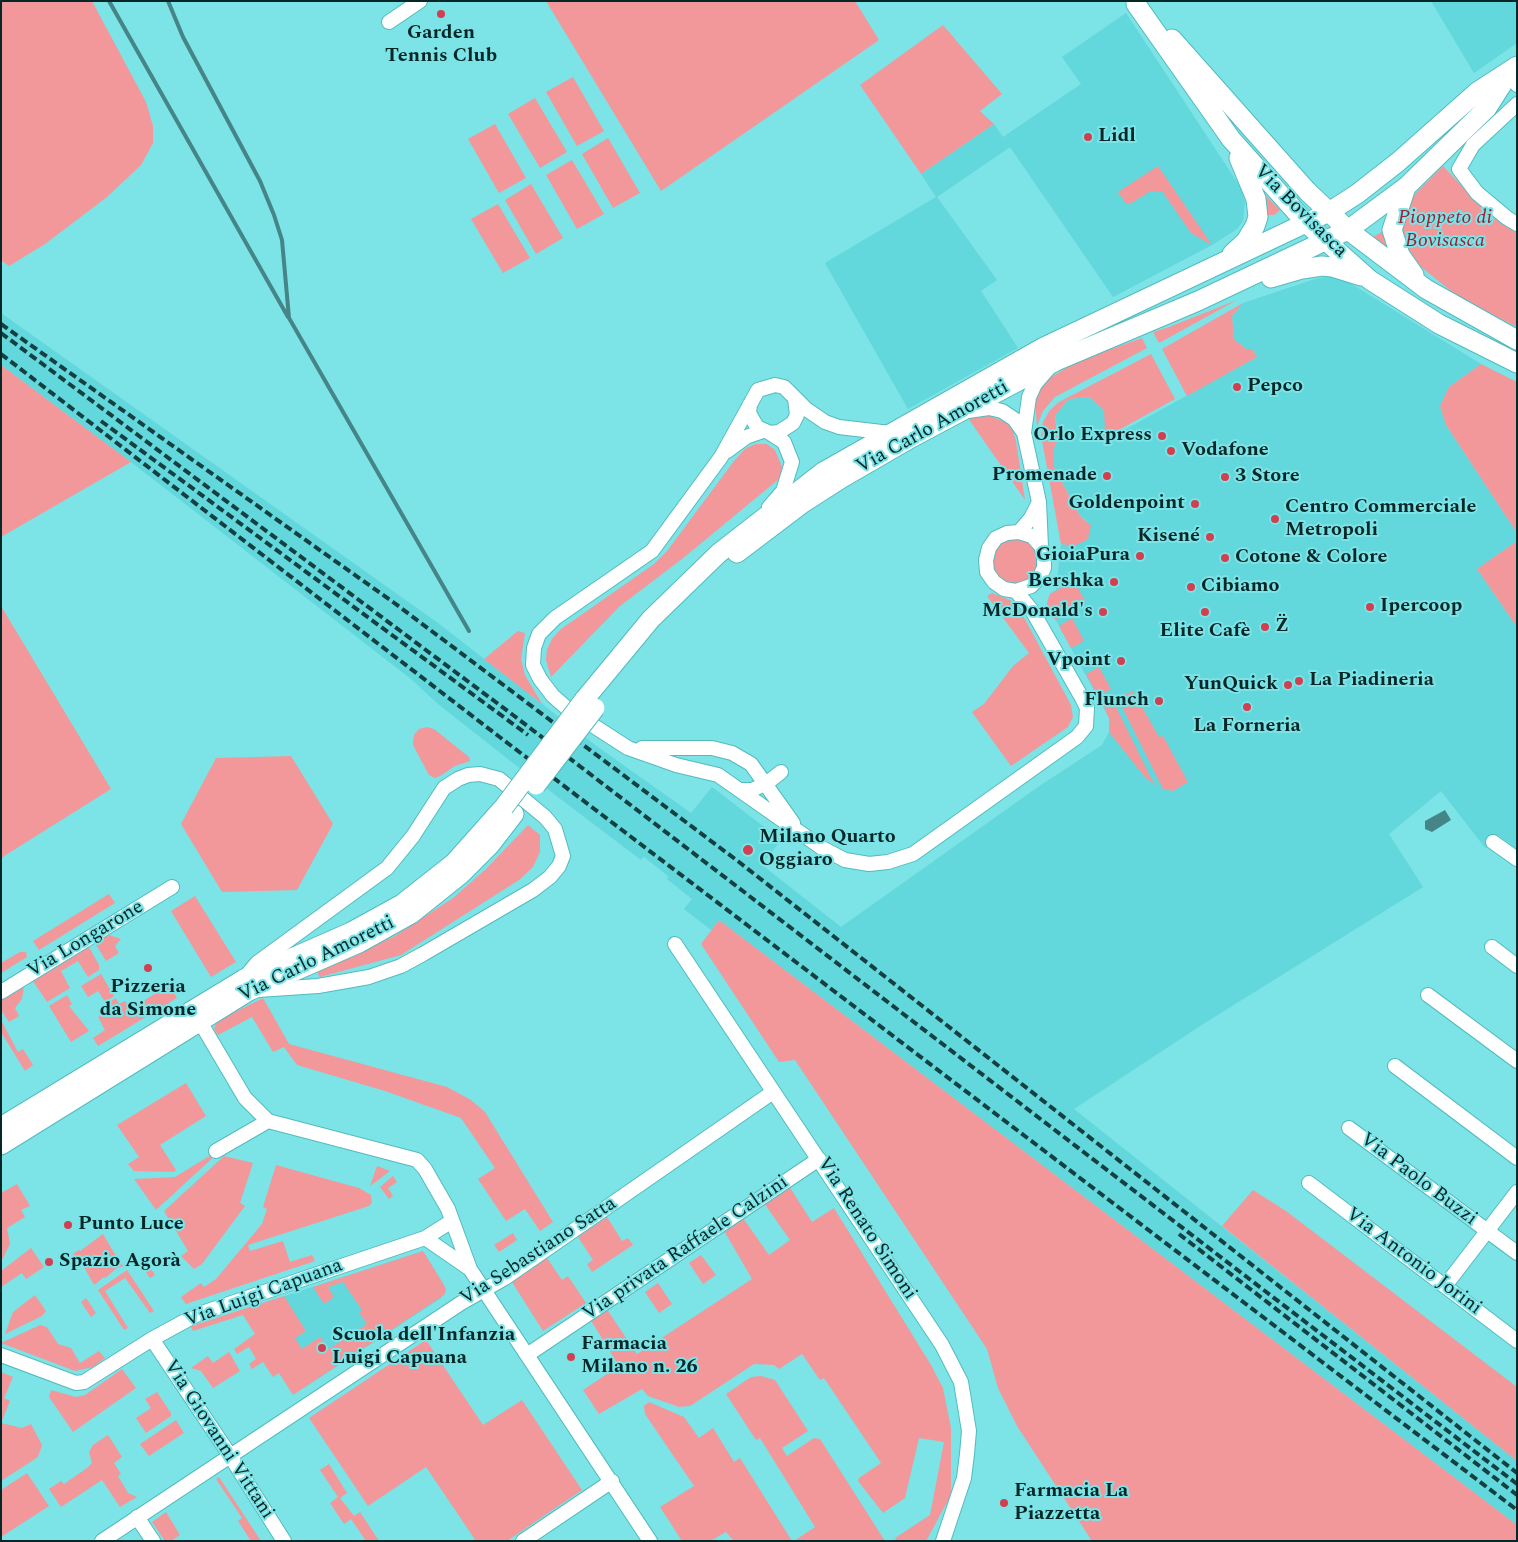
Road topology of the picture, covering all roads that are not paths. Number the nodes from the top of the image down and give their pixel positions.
1 (420, 1) edge
2 (1135, 3) edge
3 (389, 22) dead end
4 (1515, 73) edge
5 (1517, 104) edge
6 (1230, 139) junction
7 (1406, 187) junction
8 (1329, 212) junction
9 (1306, 223) junction
10 (1517, 224) edge
11 (1348, 230) junction
12 (1326, 241) junction
13 (1224, 262) junction
14 (1370, 280) junction
15 (1426, 289) junction
16 (1198, 301) junction
17 (1517, 340) edge
18 (1056, 361) junction
19 (1517, 363) edge
20 (796, 399) junction
21 (750, 404) junction
22 (960, 412) junction
23 (767, 432) junction
24 (890, 433) junction
25 (1024, 433) junction
26 (721, 457) junction
27 (1039, 502) junction
28 (750, 526) junction
29 (1019, 532) junction
30 (1041, 546) junction
31 (1031, 586) junction
32 (1016, 590) junction
33 (1033, 612) junction
34 (589, 704) junction
35 (628, 748) junction
36 (704, 749) junction
37 (704, 770) junction
38 (781, 772) dead end
39 (767, 783) junction
40 (740, 790) junction
41 (801, 834) junction
42 (1493, 842) dead end
43 (1517, 859) edge
44 (172, 887) dead end
45 (675, 944) dead end
46 (1492, 948) dead end
47 (1517, 966) edge
48 (246, 985) junction
49 (1, 992) edge
50 (1428, 996) dead end
51 (200, 1020) junction
52 (1517, 1061) edge
53 (1394, 1066) dead end
54 (773, 1092) junction
55 (268, 1121) junction
56 (1, 1127) edge
57 (1349, 1128) dead end
58 (1, 1145) edge
59 (216, 1151) dead end
60 (1517, 1158) edge
61 (819, 1159) junction
62 (1309, 1183) dead end
63 (1517, 1192) edge
64 (452, 1222) junction
65 (1487, 1231) junction
66 (425, 1238) junction
67 (1517, 1253) edge
68 (470, 1269) junction
69 (1445, 1286) junction
70 (484, 1290) junction
71 (152, 1339) junction
72 (1517, 1341) edge
73 (1, 1355) edge
74 (527, 1355) junction
75 (231, 1456) junction
76 (612, 1481) junction
77 (137, 1517) junction
78 (102, 1541) edge
79 (153, 1541) edge
80 (284, 1541) edge
81 (523, 1541) edge
82 (650, 1541) edge
83 (943, 1541) edge

1 - 3 street
2 - 6 street, Via Bovisasca
2 - 8 street, Via Bovisasca
4 - 7 street, Via Carlo Amoretti
4 - 8 street, Via Carlo Amoretti
5 - 10 street
6 - 9 street, Via Bovisasca
6 - 13 street
7 - 11 street, Via Carlo Amoretti
7 - 15 street
8 - 9 street, Via Carlo Amoretti
8 - 11 street, Via Bovisasca
9 - 12 street, Via Bovisasca
9 - 13 street, Via Carlo Amoretti
11 - 12 street, Via Carlo Amoretti
11 - 15 street, Via Bovisasca
12 - 14 street, Via Bovisasca
12 - 16 street, Via Carlo Amoretti
13 - 24 street, Via Carlo Amoretti
14 - 16 street
14 - 19 street, Via Bovisasca
15 - 17 street, Via Bovisasca
16 - 18 street, Via Carlo Amoretti
18 - 22 street, Via Carlo Amoretti
18 - 25 street
20 - 21 street, Via Carlo Amoretti
20 - 23 street, Via Carlo Amoretti
20 - 24 street, Via Carlo Amoretti
21 - 23 street, Via Carlo Amoretti
21 - 26 street, Via Carlo Amoretti
22 - 25 street
22 - 34 street, Via Carlo Amoretti
23 - 26 street, Via Carlo Amoretti
23 - 28 street, Via Carlo Amoretti
24 - 28 street, Via Carlo Amoretti
25 - 27 street
26 - 35 street, Via Carlo Amoretti
27 - 29 street
27 - 30 street
28 - 34 street, Via Carlo Amoretti
29 - 30 street
29 - 32 street
30 - 31 street
31 - 32 street
31 - 33 street
32 - 33 street
33 - 41 street, Via Carlo Amoretti
34 - 48 street, Via Carlo Amoretti, bridge
35 - 36 street, Via Carlo Amoretti
35 - 37 street, Via Carlo Amoretti
36 - 37 street
36 - 39 street, Via Carlo Amoretti
37 - 40 street, Via Carlo Amoretti
38 - 39 street
39 - 40 street
39 - 41 street, Via Carlo Amoretti
40 - 41 street, Via Carlo Amoretti
42 - 43 street
44 - 49 street, Via Longarone
45 - 54 street, Via Renato Simoni
46 - 47 street
48 - 48 street, Via Carlo Amoretti
48 - 51 street, Via Carlo Amoretti
48 - 56 street, Via Carlo Amoretti
50 - 52 street
51 - 55 street
51 - 58 street, Via Carlo Amoretti
53 - 60 street
54 - 61 street, Via Renato Simoni
54 - 70 street, Via Sebastiano Satta
55 - 59 street
55 - 64 street
57 - 65 street, Via Paolo Buzzi
61 - 74 street, Via privata Raffaele Calzini
61 - 83 street, Via Renato Simoni
62 - 69 street, Via Antonio Jorini
63 - 65 street
64 - 66 street, Via Luigi Capuana
64 - 68 street
65 - 67 street, Via Paolo Buzzi
65 - 69 street
66 - 68 street
66 - 71 street, Via Luigi Capuana
68 - 70 street
69 - 72 street, Via Antonio Jorini
70 - 74 street
70 - 75 street, Via Sebastiano Satta
71 - 73 street, Via Luigi Capuana
71 - 75 street, Via Giovanni Vittani
74 - 76 street
75 - 77 street, Via Sebastiano Satta
75 - 80 street, Via Giovanni Vittani
76 - 81 street
76 - 82 street
77 - 78 street, Via Sebastiano Satta
77 - 79 street

